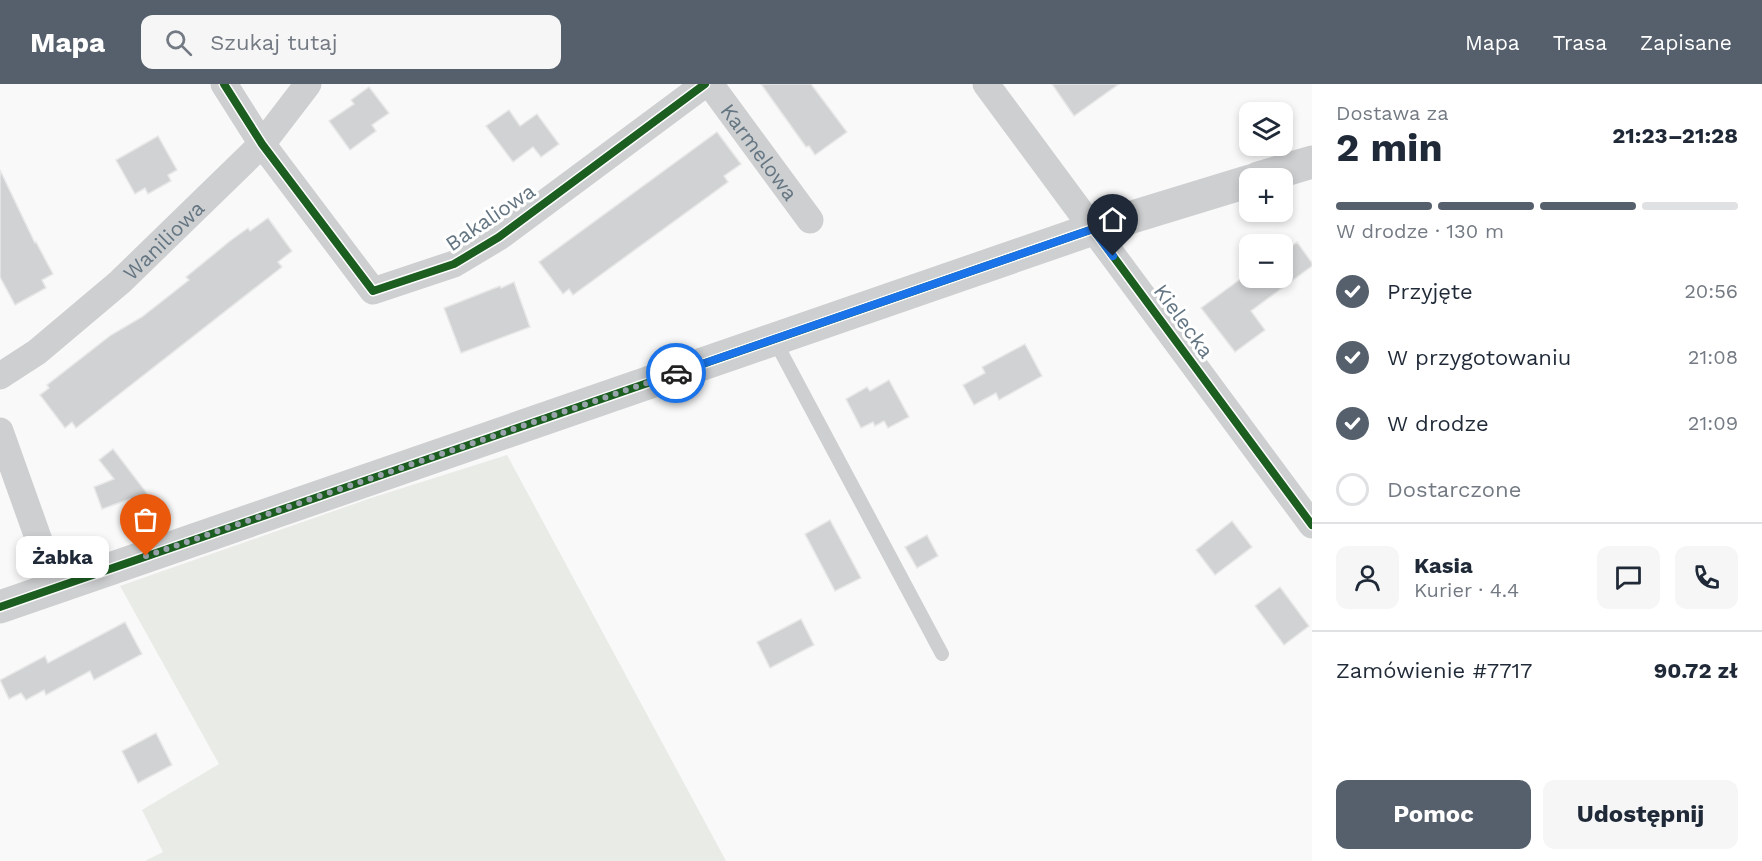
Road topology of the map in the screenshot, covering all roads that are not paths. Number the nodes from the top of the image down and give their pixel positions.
1 (224, 84) edge
2 (308, 84) edge
3 (705, 84) edge
4 (710, 84) edge
5 (986, 84) edge
6 (262, 144) junction
7 (1312, 162) edge
8 (1292, 168) edge
9 (1239, 184) edge
10 (810, 220) dead end
11 (1093, 229) junction
12 (774, 339) junction
13 (0, 376) edge
14 (0, 431) edge
15 (1312, 525) edge
16 (56, 588) junction
17 (0, 607) edge
18 (942, 654) dead end

1 - 6 street, Bakaliowa
2 - 6 street, Waniliowa
3 - 6 street, Bakaliowa
4 - 10 street, Karmelowa
5 - 11 street, Kielecka
6 - 13 street, Waniliowa
7 - 8 street
9 - 11 street
11 - 12 street
11 - 15 street, Kielecka
12 - 16 street
12 - 18 lane
14 - 16 street
16 - 17 street

